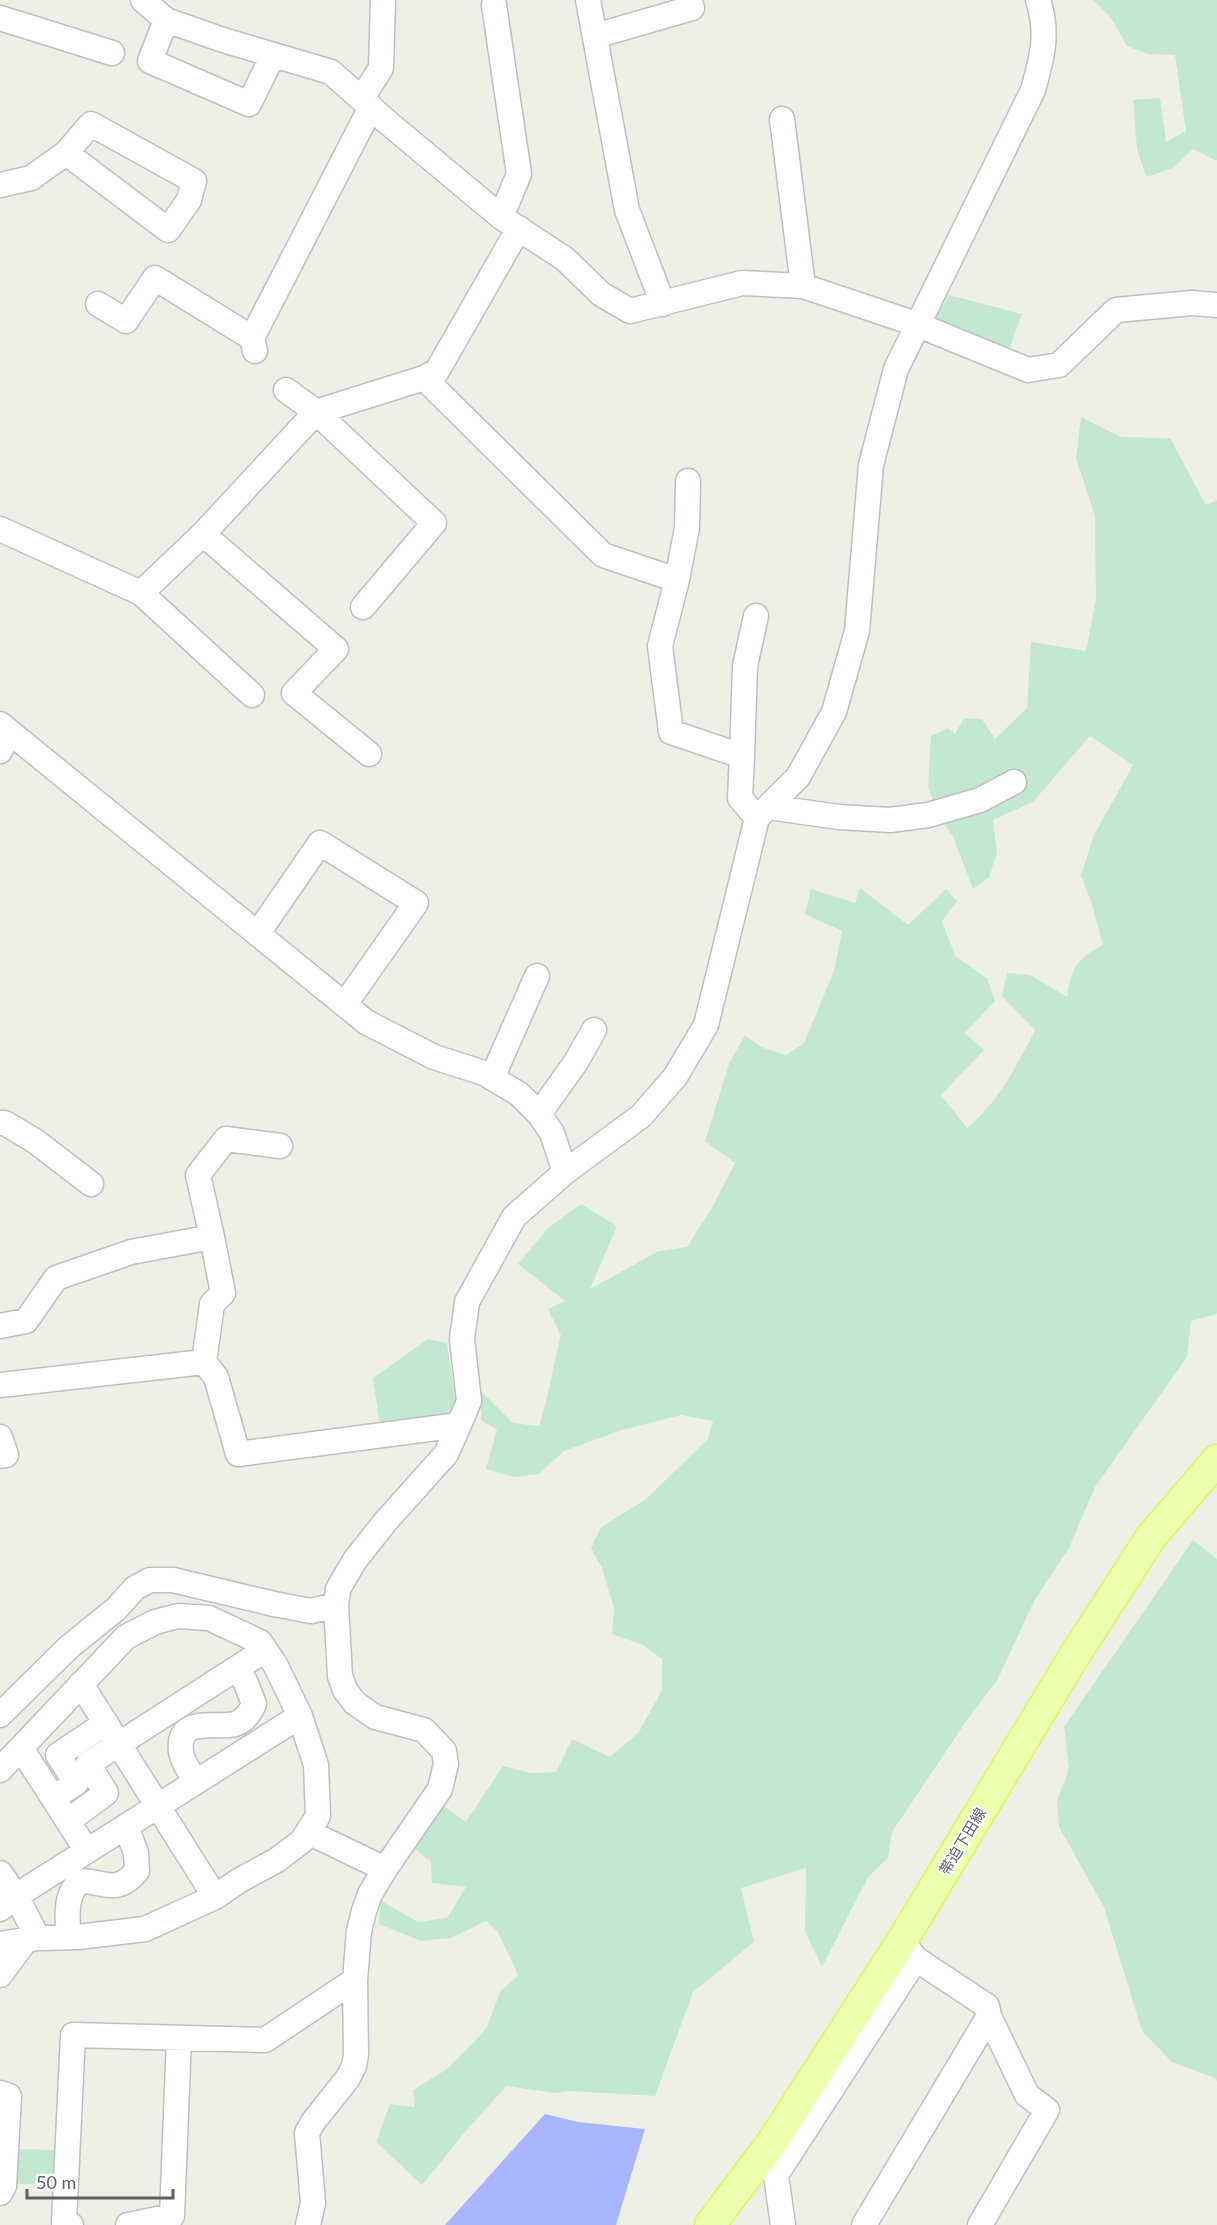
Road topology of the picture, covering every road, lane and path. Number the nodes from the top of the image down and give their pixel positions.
1 (142, 0) edge
2 (383, 0) edge
3 (588, 0) edge
4 (689, 0) edge
5 (1038, 0) edge
6 (494, 5) dead end
7 (0, 18) edge
8 (166, 20) junction
9 (595, 36) junction
10 (112, 53) dead end
11 (273, 55) junction
12 (367, 102) junction
13 (782, 119) dead end
14 (66, 153) junction
15 (0, 185) edge
16 (510, 222) junction
17 (803, 286) junction
18 (98, 304) dead end
19 (663, 304) junction
20 (1217, 305) edge
21 (916, 324) junction
22 (424, 378) junction
23 (286, 390) dead end
24 (316, 412) junction
25 (688, 481) dead end
26 (0, 529) edge
27 (203, 534) junction
28 (677, 580) junction
29 (141, 593) junction
30 (363, 607) dead end
31 (756, 616) dead end
32 (252, 695) dead end
33 (3, 736) edge
34 (369, 754) dead end
35 (742, 756) junction
36 (1014, 782) dead end
37 (762, 812) junction
38 (258, 933) junction
39 (537, 976) dead end
40 (345, 1004) junction
41 (594, 1030) dead end
42 (492, 1078) junction
43 (539, 1114) junction
44 (0, 1123) edge
45 (280, 1146) dead end
46 (565, 1172) junction
47 (91, 1184) dead end
48 (212, 1237) junction
49 (0, 1326) edge
50 (204, 1362) junction
51 (0, 1385) edge
52 (459, 1425) junction
53 (0, 1437) edge
54 (0, 1456) edge
55 (1217, 1460) edge
56 (336, 1605) junction
57 (265, 1650) junction
58 (236, 1670) junction
59 (81, 1684) junction
60 (0, 1715) edge
61 (300, 1716) junction
62 (112, 1733) junction
63 (21, 1748) junction
64 (0, 1770) edge
65 (195, 1782) junction
66 (53, 1798) junction
67 (157, 1806) junction
68 (68, 1821) junction
69 (126, 1826) junction
70 (308, 1832) junction
71 (87, 1851) junction
72 (385, 1869) junction
73 (0, 1873) edge
74 (215, 1897) junction
75 (8, 1903) edge
76 (68, 1937) junction
77 (32, 1939) junction
78 (0, 1944) edge
79 (909, 1950) junction
80 (0, 1975) edge
81 (355, 1980) junction
82 (989, 2016) junction
83 (179, 2038) junction
84 (0, 2093) edge
85 (0, 2193) edge
86 (71, 2225) edge
87 (128, 2225) edge
88 (308, 2225) edge
89 (710, 2225) edge
90 (783, 2225) edge
91 (864, 2225) edge
92 (980, 2225) edge

1 - 8 street
2 - 12 street
3 - 9 street
4 - 9 street
5 - 21 street
6 - 16 street
7 - 10 street
8 - 11 street
8 - 11 street
9 - 19 street
11 - 12 street
12 - 16 street
12 - 18 street
13 - 17 street
14 - 14 street
14 - 15 street
16 - 19 street
16 - 22 street
17 - 19 street
17 - 21 street
20 - 21 street
21 - 37 street
22 - 24 street
22 - 28 street
23 - 24 street
24 - 27 street
24 - 30 street
25 - 28 street
26 - 29 street
27 - 29 street
27 - 34 street
28 - 35 street
29 - 32 street
31 - 35 street
33 - 38 street
35 - 37 street
36 - 37 street
37 - 46 street
38 - 40 street
38 - 40 street
39 - 42 street
40 - 42 street
41 - 43 street
42 - 43 street
43 - 46 street
44 - 47 street
45 - 48 street
46 - 52 street
48 - 49 street
48 - 50 street
50 - 51 street
50 - 52 street
52 - 56 street
53 - 54 street
55 - 79 main road, 帯迫下田線
56 - 60 street
56 - 72 street
57 - 58 street
57 - 59 street
57 - 61 street
58 - 62 street
58 - 65 street
59 - 62 street
59 - 63 street
61 - 65 street
61 - 70 street
62 - 66 street
62 - 67 street
62 - 68 street
63 - 64 street
63 - 66 street
65 - 67 street
66 - 68 street
67 - 69 street
67 - 74 street
68 - 71 street
69 - 71 street
69 - 76 street
70 - 72 street
70 - 74 street
71 - 75 street
72 - 81 street
73 - 75 street
74 - 76 street
75 - 77 street
76 - 77 street
77 - 78 street
77 - 80 street
79 - 82 street
79 - 89 main road, 帯迫下田線
79 - 90 street
81 - 83 street
81 - 88 street
82 - 91 street
82 - 92 street
83 - 86 street
83 - 87 street
84 - 85 street

